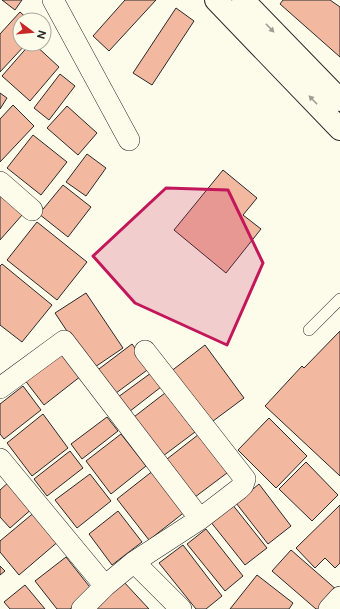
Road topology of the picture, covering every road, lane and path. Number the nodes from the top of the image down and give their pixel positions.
1 (53, 0) edge
2 (216, 0) edge
3 (252, 4) edge
4 (340, 100) edge
5 (340, 129) edge
6 (129, 140) dead end
7 (0, 182) edge
8 (32, 210) dead end
9 (340, 299) edge
10 (309, 330) dead end
11 (145, 351) dead end
12 (0, 388) edge
13 (0, 459) edge
14 (200, 519) junction
15 (134, 562) junction
16 (106, 586) junction
17 (340, 597) edge
18 (82, 609) edge
19 (181, 609) edge
20 (329, 609) edge

1 - 6 street
5 -> 2 street
3 -> 4 street
7 - 8 street
9 - 10 lane
11 - 14 street
12 - 14 street
13 - 16 street
14 - 15 street
15 - 16 street
15 - 19 street
16 - 18 street
17 - 20 street

